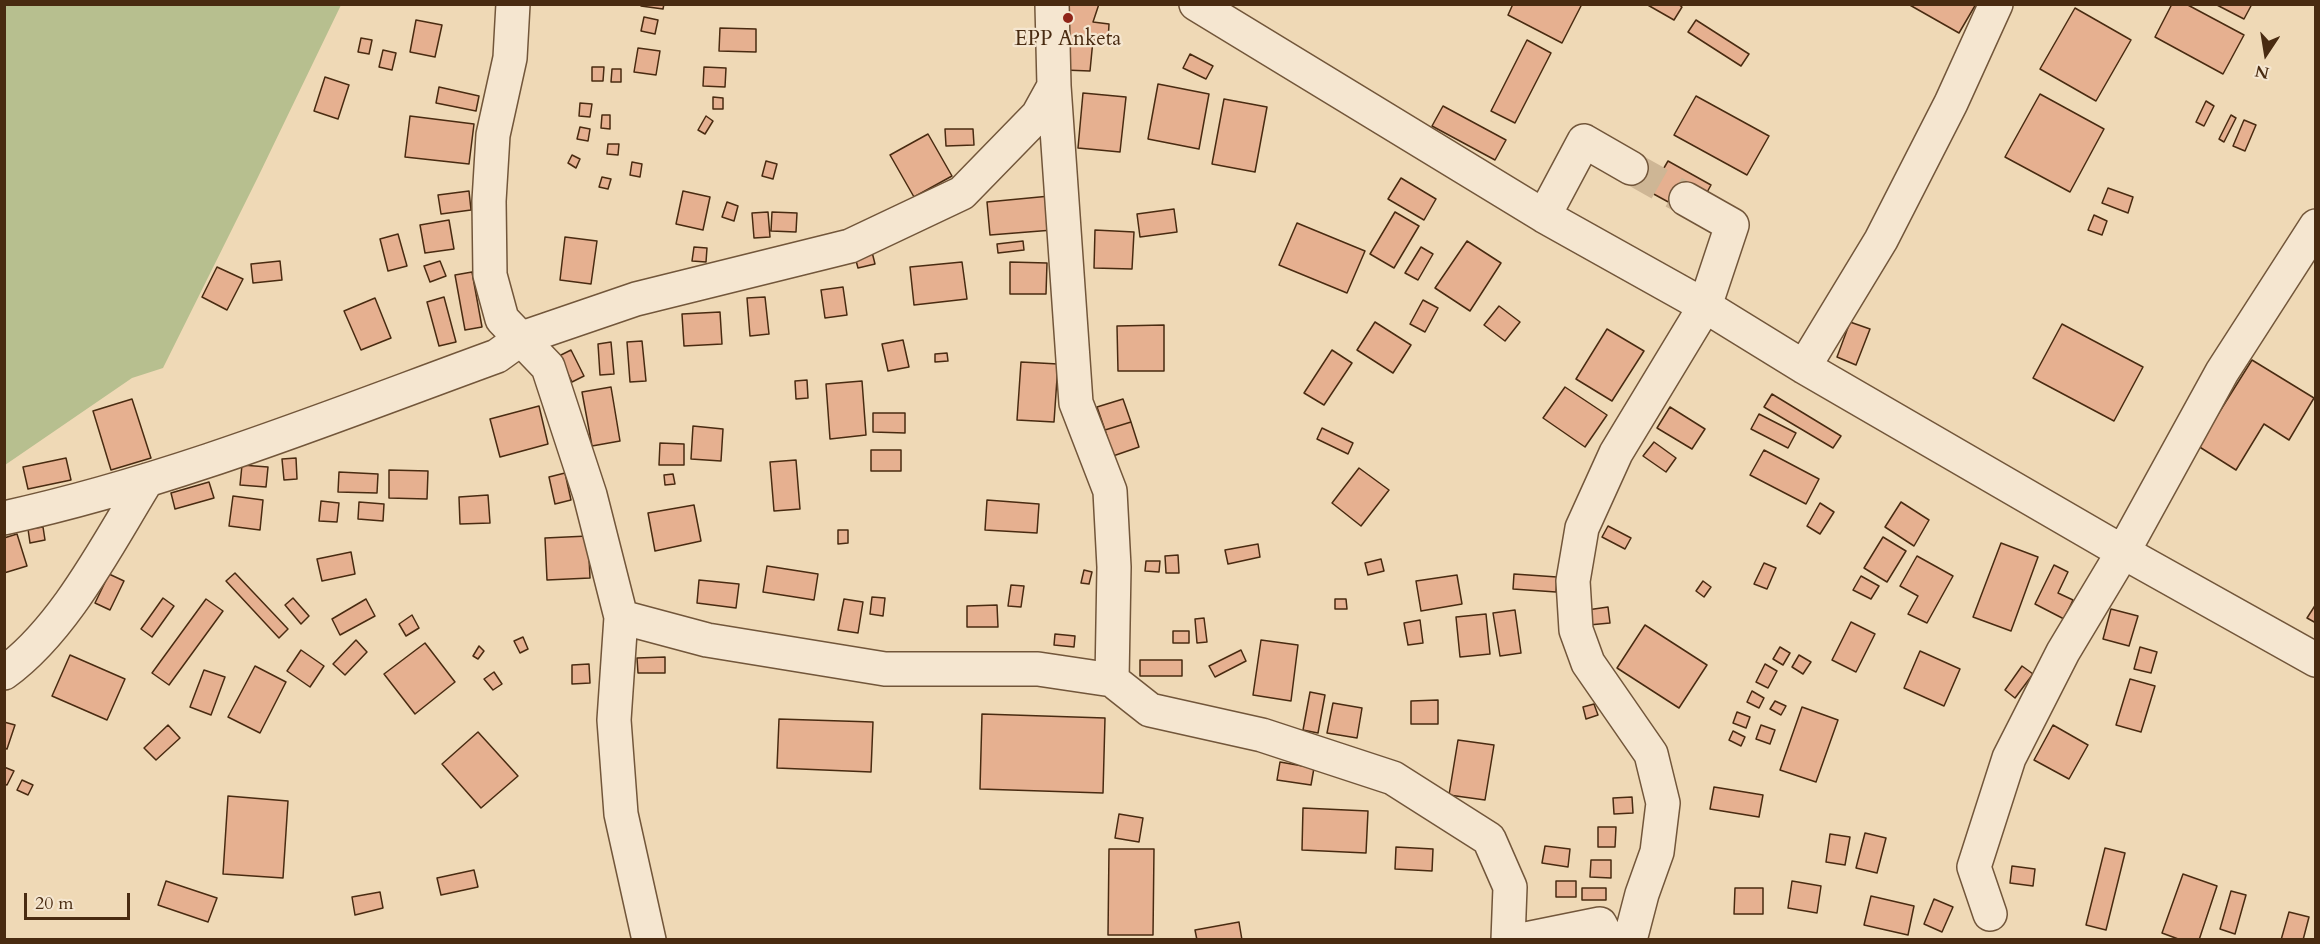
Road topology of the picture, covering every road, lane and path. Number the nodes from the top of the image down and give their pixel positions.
1 (513, 4) edge
2 (1052, 4) edge
3 (1196, 4) edge
4 (1996, 4) edge
5 (1054, 86) junction
6 (1631, 168) tunnel mouth
7 (1686, 199) tunnel mouth
8 (1544, 216) junction
9 (2316, 226) edge
10 (1705, 306) junction
11 (522, 338) junction
12 (1804, 367) junction
13 (147, 480) junction
14 (4, 518) edge
15 (2123, 552) junction
16 (621, 617) junction
17 (2316, 660) edge
18 (4, 673) edge
19 (1112, 680) junction
20 (1990, 914) dead end
21 (649, 939) edge
22 (1508, 939) edge
23 (1521, 939) edge
24 (1608, 939) edge
25 (1630, 939) edge

1 - 11 street
2 - 5 street
3 - 8 street
4 - 12 street
5 - 11 street
5 - 19 street
6 - 8 street
7 - 10 street
8 - 10 street
9 - 15 street
10 - 12 street
10 - 25 street
11 - 13 street
11 - 16 street
12 - 15 street
13 - 14 street
13 - 18 street
15 - 17 street
15 - 20 street
16 - 19 street
16 - 21 street
19 - 22 street
23 - 24 street

